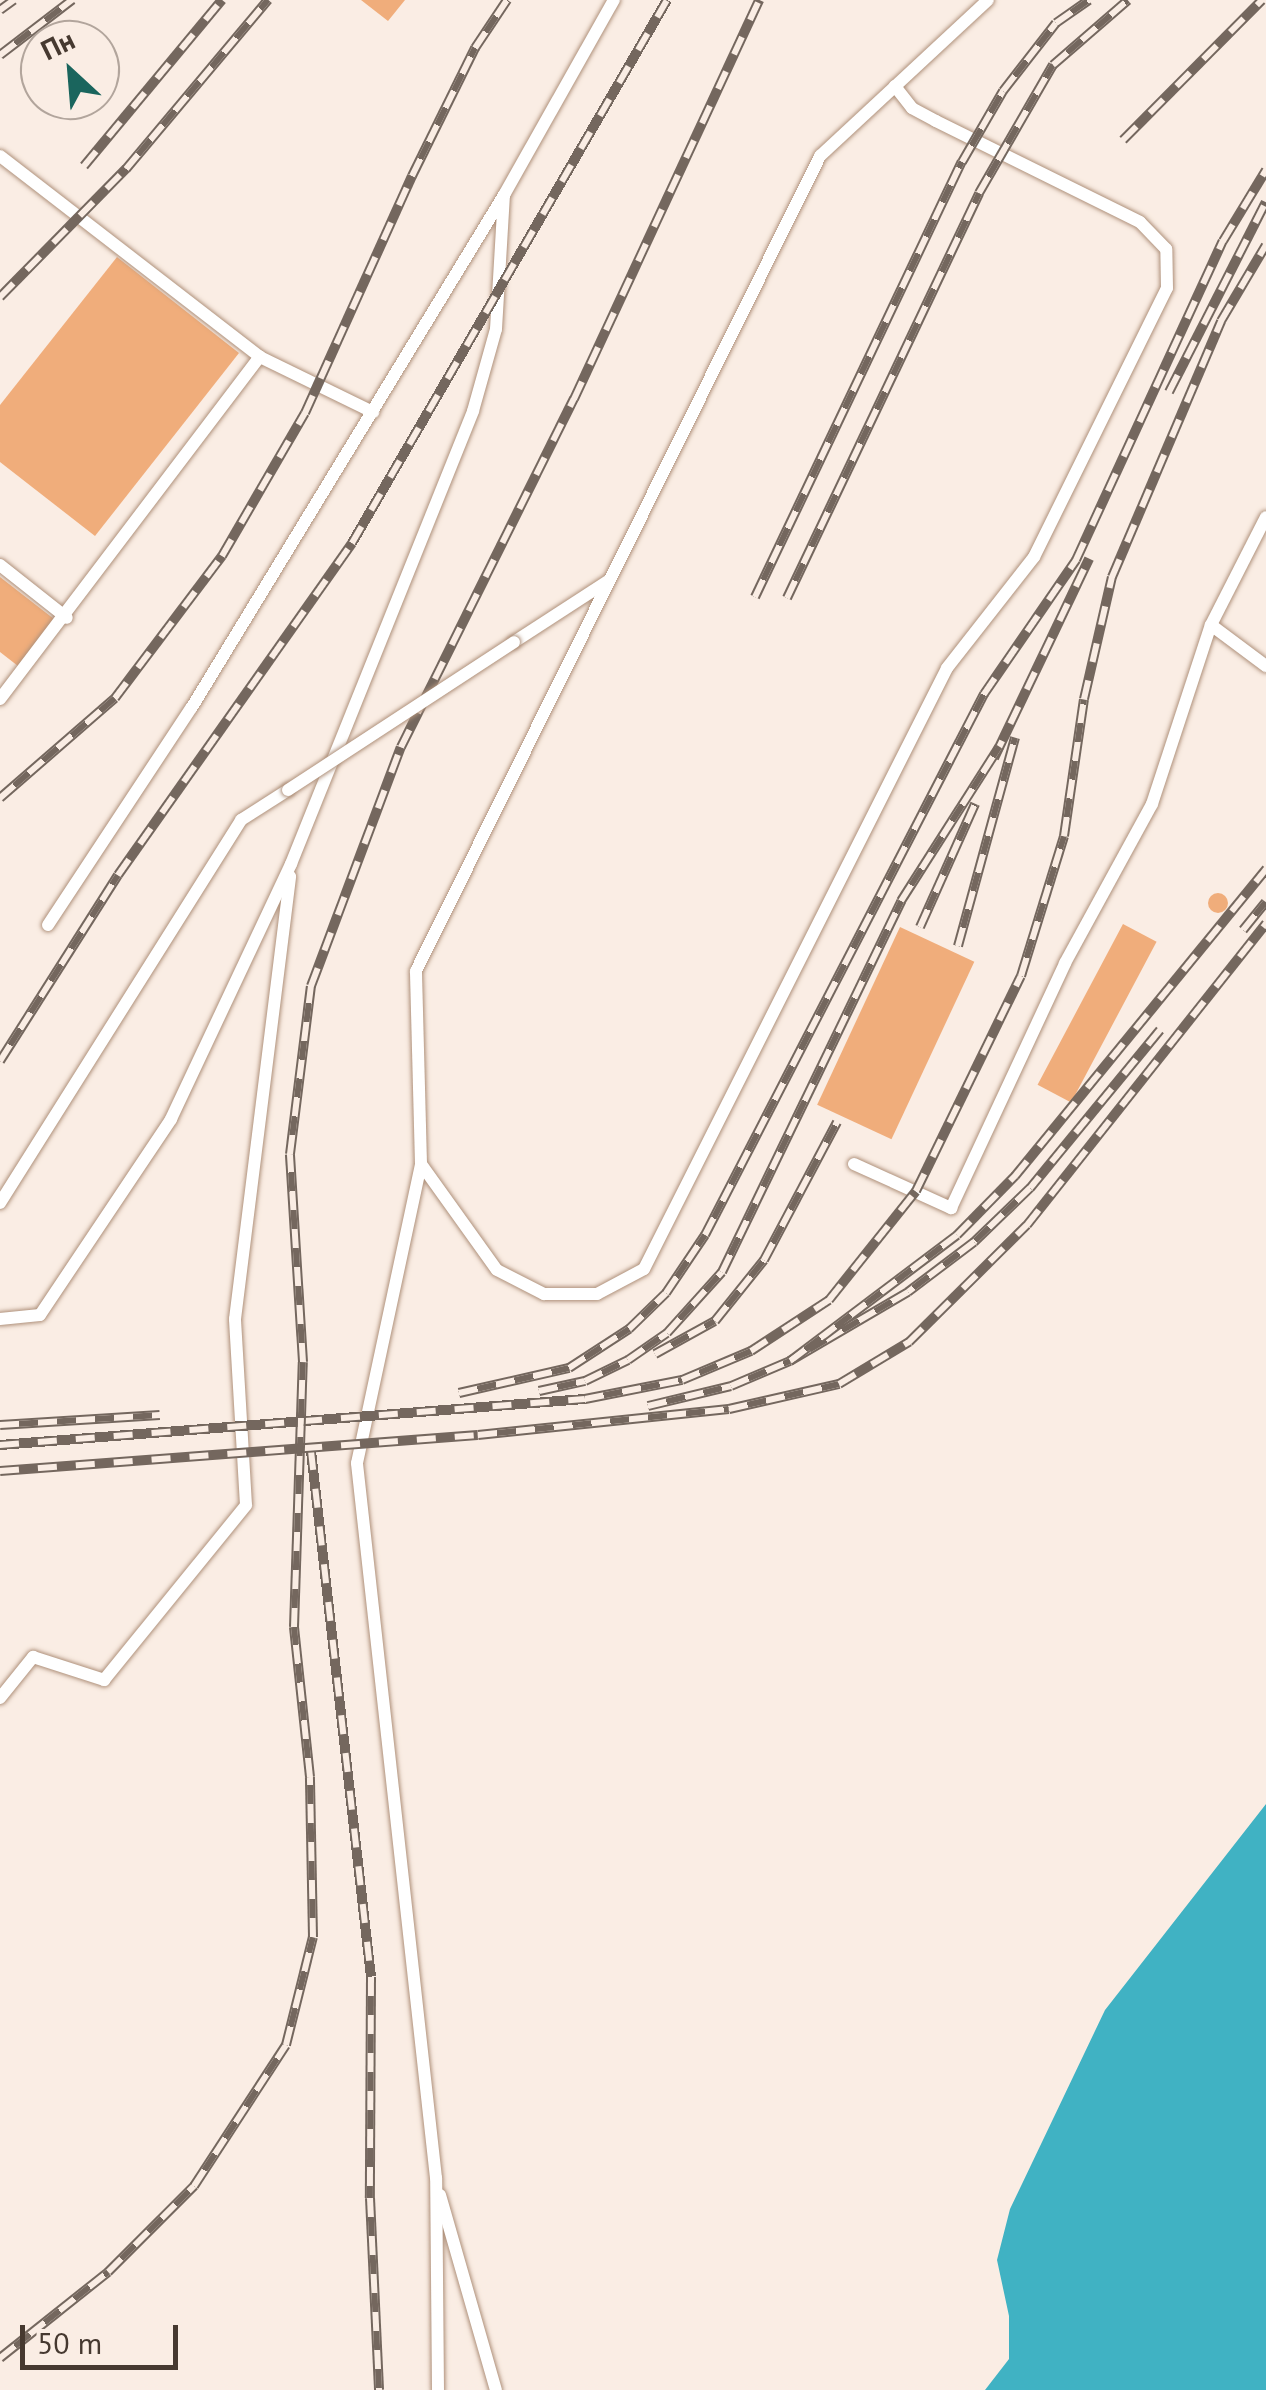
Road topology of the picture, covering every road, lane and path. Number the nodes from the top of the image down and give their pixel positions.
1 (614, 0) edge
2 (988, 0) edge
3 (895, 86) junction
4 (0, 156) edge
5 (504, 195) junction
6 (260, 356) junction
7 (373, 412) junction
8 (1266, 517) edge
9 (0, 566) edge
10 (610, 580) junction
11 (67, 618) junction
12 (1211, 625) junction
13 (1266, 666) edge
14 (0, 699) edge
15 (291, 864) junction
16 (48, 924) dead end
17 (421, 1164) junction
18 (854, 1164) dead end
19 (0, 1203) edge
20 (0, 1319) edge
21 (0, 1698) edge
22 (436, 2178) junction
23 (438, 2390) edge
24 (496, 2390) edge

1 - 5 lane
2 - 3 lane
3 - 10 lane
3 - 17 lane
4 - 6 lane
5 - 7 lane
5 - 15 lane
6 - 7 lane
6 - 11 lane
7 - 16 lane
8 - 12 lane
9 - 11 lane
10 - 17 lane
10 - 19 lane, bridge
11 - 14 lane
12 - 13 lane
12 - 18 lane
15 - 20 lane
15 - 21 lane
17 - 22 lane
22 - 23 lane
22 - 24 lane

